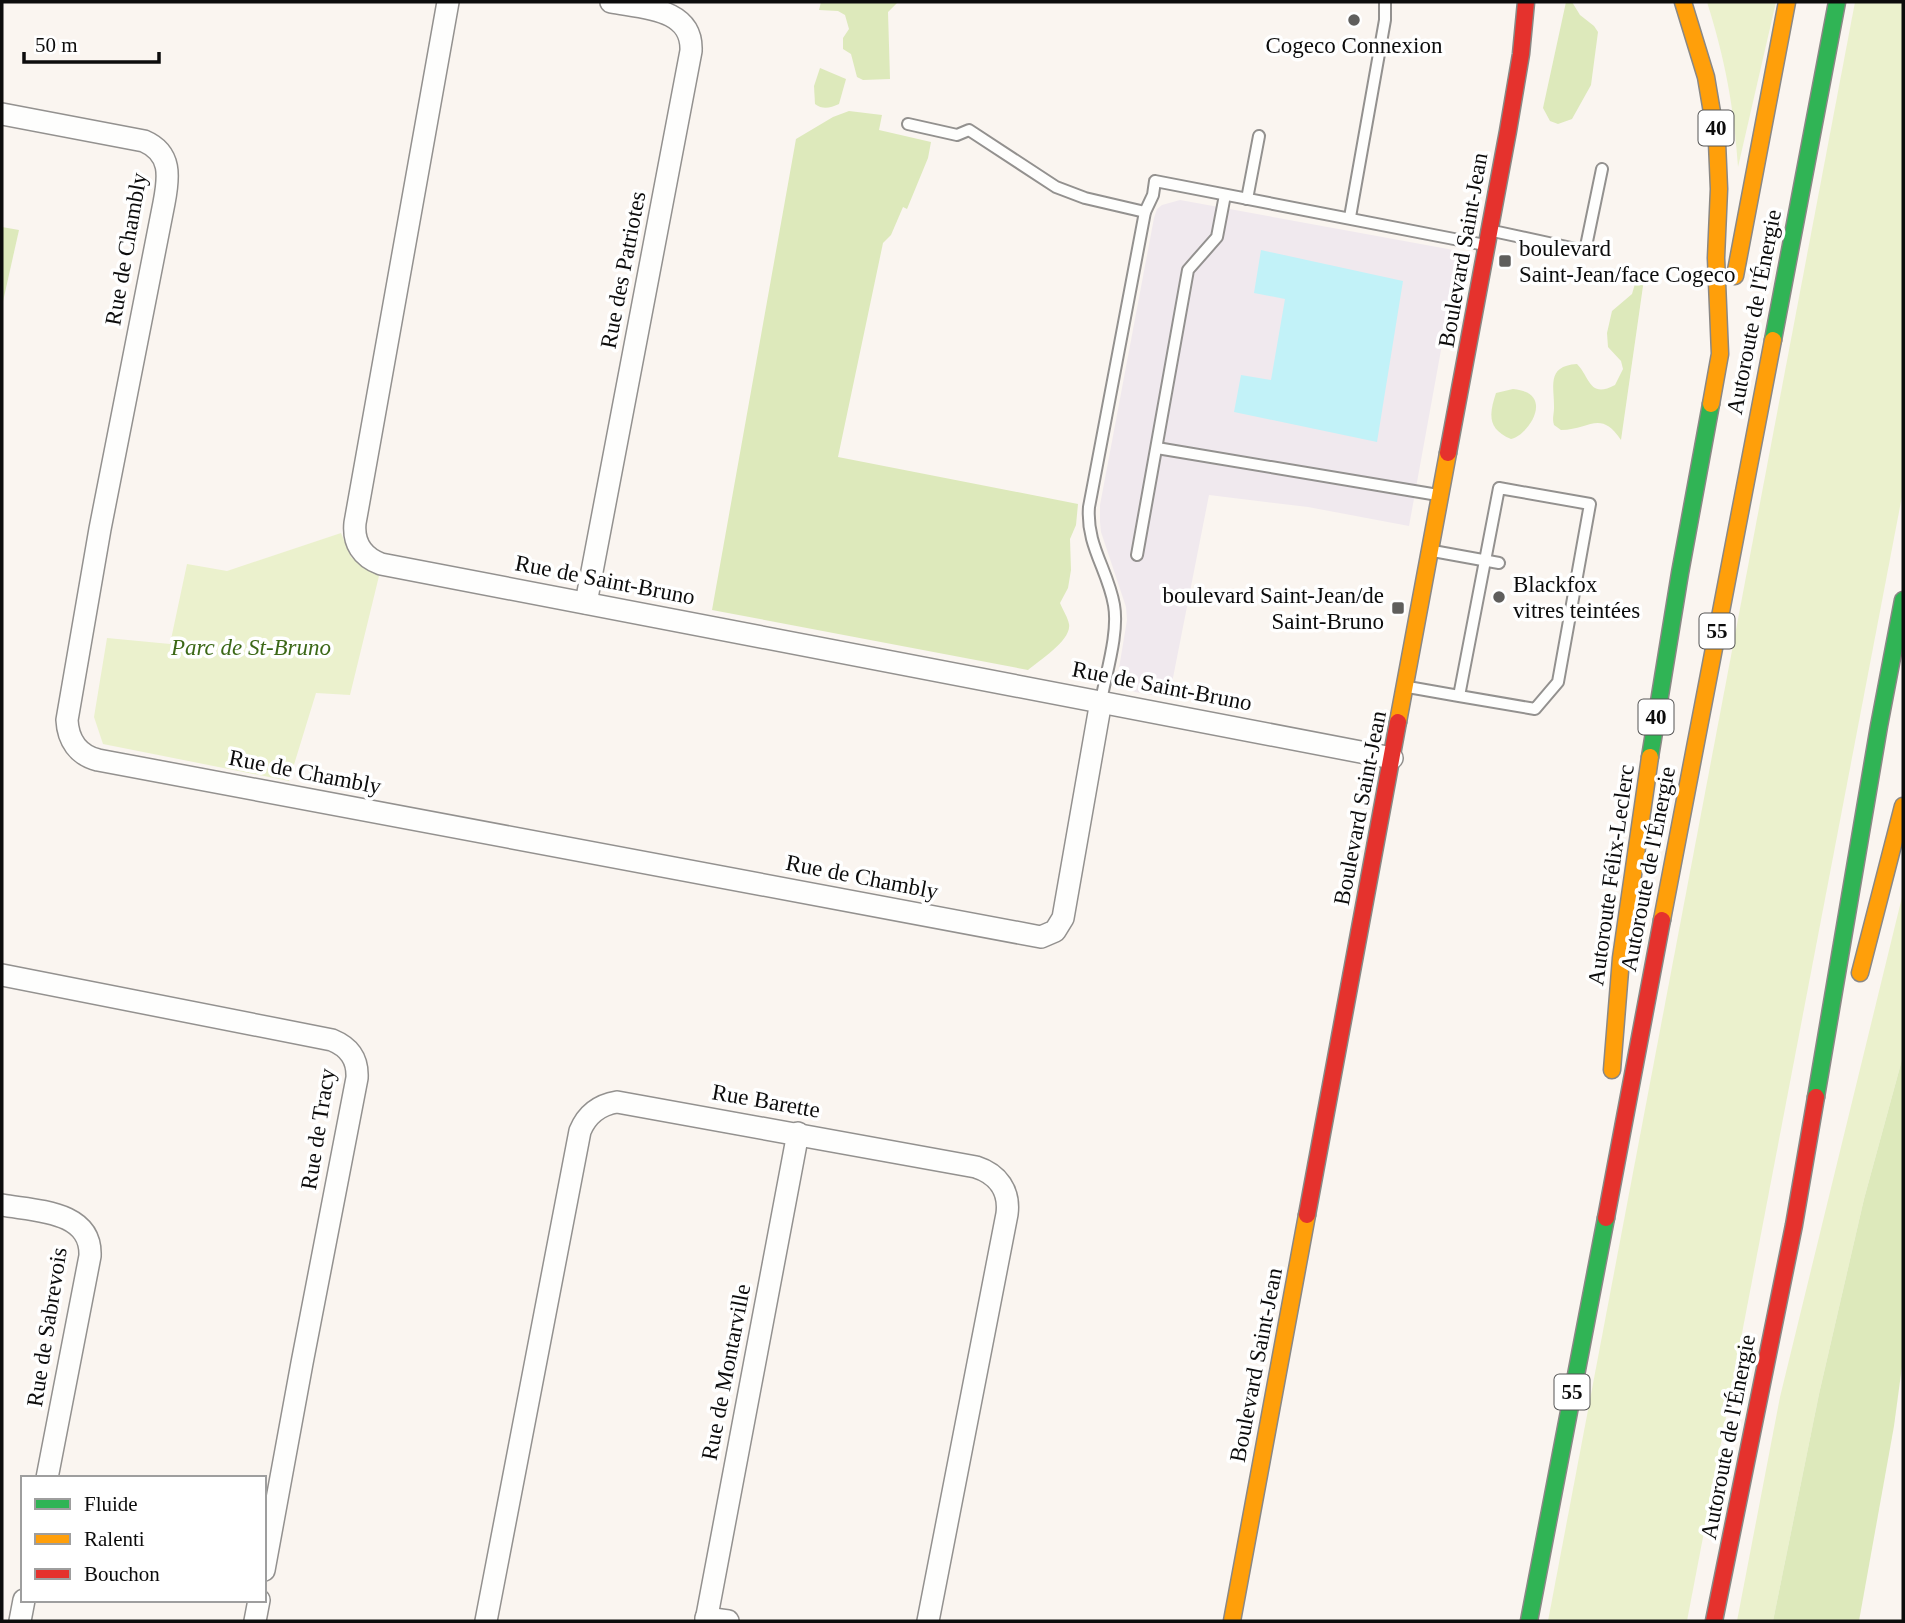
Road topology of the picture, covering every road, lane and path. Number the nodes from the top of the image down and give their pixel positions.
1 (447, 2) edge
2 (611, 2) edge
3 (1385, 2) edge
4 (1526, 2) edge
5 (1683, 2) edge
6 (1787, 2) edge
7 (1837, 2) edge
8 (2, 114) edge
9 (908, 124) dead end
10 (1259, 136) dead end
11 (1602, 169) dead end
12 (1225, 195) junction
13 (1247, 199) junction
14 (1145, 212) junction
15 (1350, 218) junction
16 (1489, 238) junction
17 (1720, 354) junction
18 (1157, 448) junction
19 (1441, 495) junction
20 (1490, 535) junction
21 (1503, 538) dead end
22 (1431, 550) junction
23 (1568, 550) dead end
24 (1581, 553) junction
25 (1137, 555) dead end
26 (1485, 561) junction
27 (1499, 563) dead end
28 (1563, 576) dead end
29 (1577, 578) junction
30 (1903, 600) edge
31 (586, 603) junction
32 (1406, 687) junction
33 (1460, 696) junction
34 (1101, 701) junction
35 (1392, 758) junction
36 (1903, 806) edge
37 (2, 975) edge
38 (1854, 995) dead end
39 (1840, 1049) dead end
40 (1611, 1082) dead end
41 (1608, 1123) dead end
42 (798, 1133) junction
43 (2, 1205) edge
44 (1794, 1225) junction
45 (1597, 1260) junction
46 (47, 1476) edge
47 (266, 1559) edge
48 (24, 1602) edge
49 (259, 1602) edge
50 (706, 1619) edge
51 (20, 1621) edge
52 (255, 1621) edge
53 (486, 1621) edge
54 (728, 1621) edge
55 (928, 1621) edge
56 (1232, 1621) edge
57 (1528, 1621) edge
58 (1714, 1621) edge

1 - 31 street, Rue de Saint-Bruno
2 - 31 street, Rue des Patriotes
3 - 15 lane
4 - 16 main road, Boulevard Saint-Jean
5 - 17 main road, Autoroute Félix-Leclerc / 40
6 - 17 main road
7 - 45 main road, Autoroute de l'Énergie / 55
8 - 34 street, Rue de Chambly
9 - 14 lane
10 - 13 lane
11 - 16 lane
12 - 13 lane
12 - 14 lane
12 - 18 lane
13 - 15 lane
14 - 34 lane
15 - 16 lane
16 - 19 main road, Boulevard Saint-Jean
17 - 40 main road, Autoroute Félix-Leclerc / 40
18 - 19 lane
18 - 25 lane
19 - 22 main road, Boulevard Saint-Jean
20 - 21 lane
20 - 24 lane
20 - 26 lane
22 - 26 lane
22 - 32 main road, Boulevard Saint-Jean
23 - 24 lane
24 - 29 lane
26 - 27 lane
26 - 33 lane
28 - 29 lane
29 - 33 lane
30 - 44 main road, Autoroute de l'Énergie
31 - 34 street, Rue de Saint-Bruno
32 - 33 lane
32 - 35 main road, Boulevard Saint-Jean
34 - 35 street, Rue de Saint-Bruno
35 - 56 main road, Boulevard Saint-Jean
36 - 38 main road
37 - 47 street, Rue de Tracy
39 - 44 main road
41 - 45 main road
42 - 50 street, Rue de Montarville
42 - 53 street, Rue Barette
42 - 55 street, Rue Barette
43 - 46 street, Rue de Sabrevois
44 - 58 main road, Autoroute de l'Énergie
45 - 57 main road, Autoroute de l'Énergie / 55
48 - 51 street
49 - 52 street
50 - 54 street

